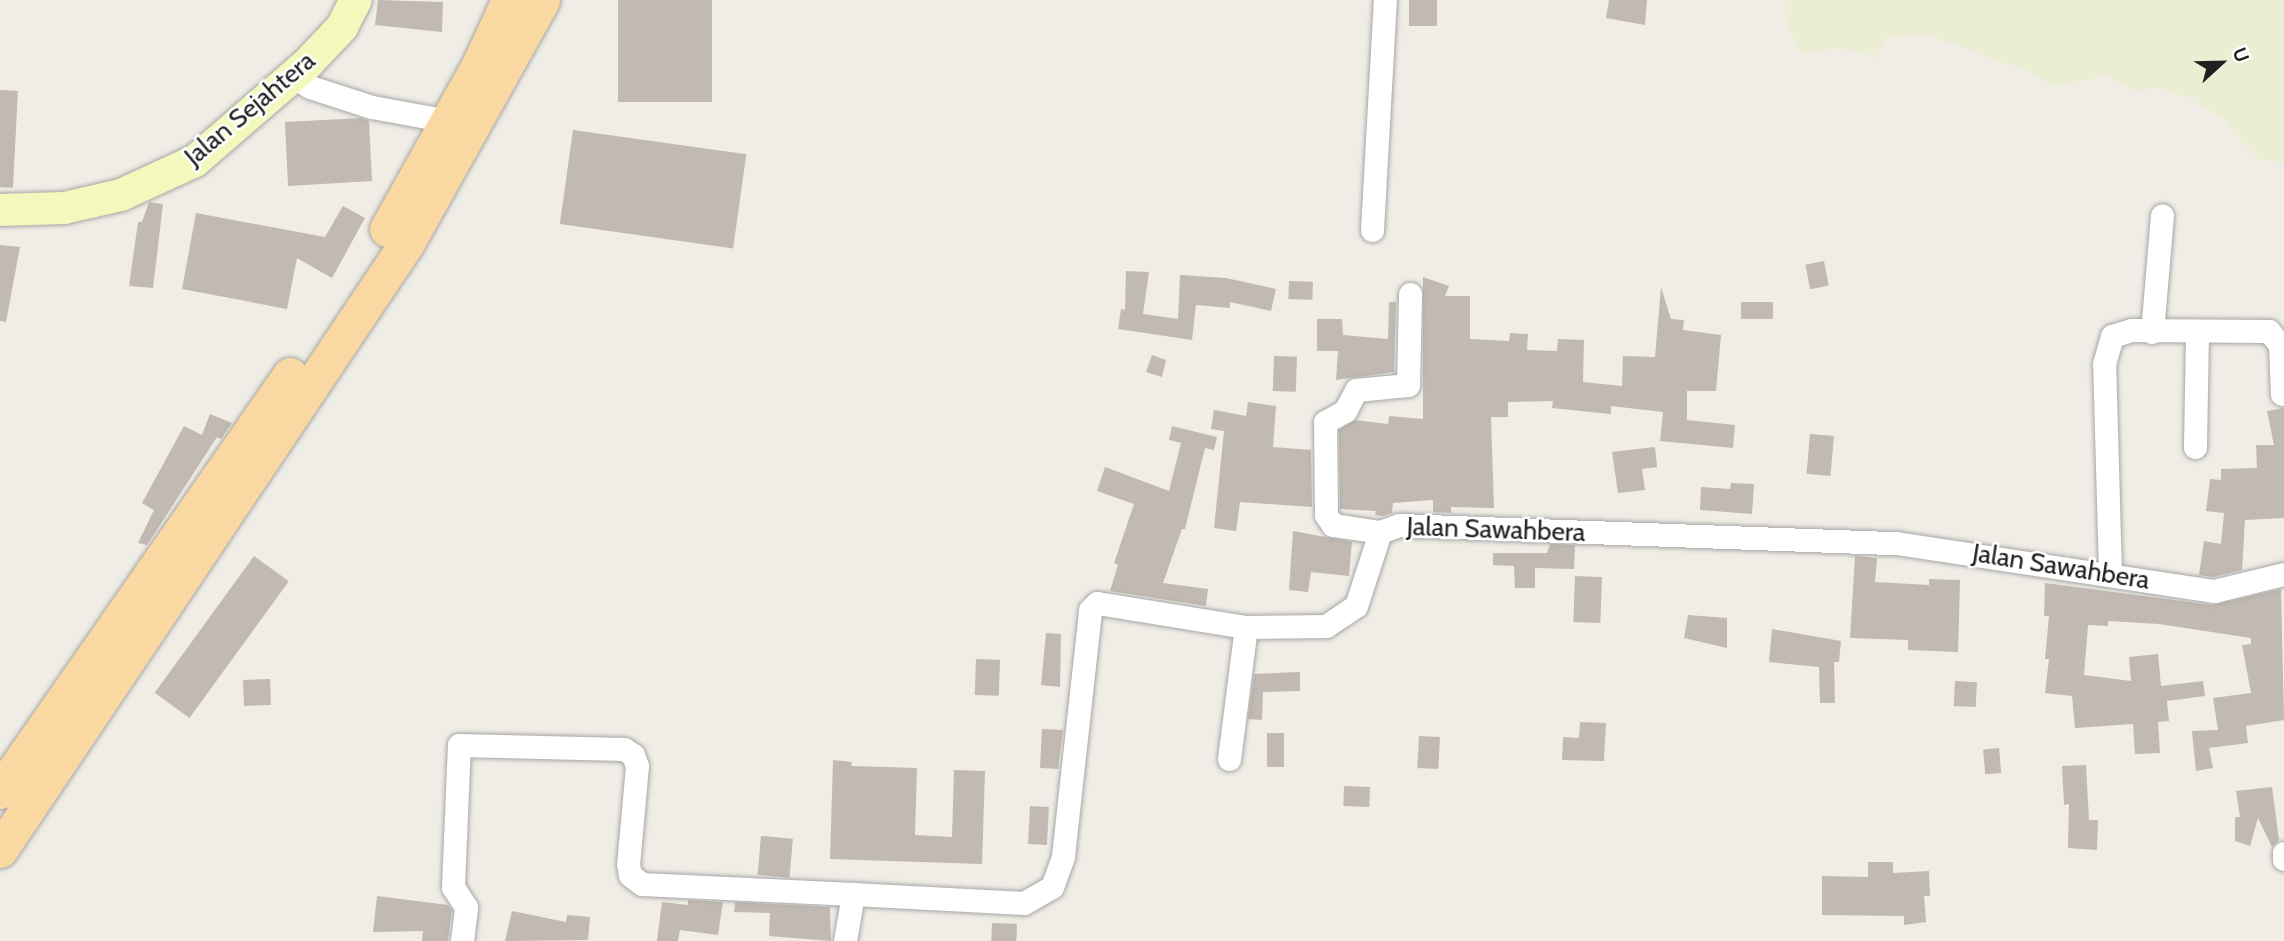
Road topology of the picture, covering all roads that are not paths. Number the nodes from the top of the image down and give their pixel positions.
1 (356, 0) edge
2 (509, 0) edge
3 (542, 0) edge
4 (1385, 0) edge
5 (292, 76) junction
6 (448, 121) junction
7 (0, 210) edge
8 (2162, 215) dead end
9 (1372, 230) dead end
10 (397, 235) junction
11 (1410, 294) dead end
12 (2152, 331) junction
13 (2197, 331) junction
14 (2282, 394) dead end
15 (2195, 447) dead end
16 (1380, 532) junction
17 (2110, 573) junction
18 (2284, 574) edge
19 (1246, 627) junction
20 (1229, 759) dead end
21 (0, 791) edge
22 (0, 850) edge
23 (2284, 853) edge
24 (2284, 859) edge
25 (853, 894) junction
26 (462, 941) edge
27 (845, 941) edge

1 - 5 street, Jalan Sejahtera
2 - 6 main road
3 - 10 main road
4 - 9 street
5 - 6 street
5 - 7 street, Jalan Sejahtera
6 - 10 main road
8 - 12 street
10 - 21 main road
10 - 22 main road
11 - 16 street
12 - 13 street
12 - 17 street
13 - 14 street
13 - 15 street
16 - 17 street, Jalan Sawahbera
16 - 19 street, Jalan Sawahbera
17 - 18 street, Jalan Sawahbera
19 - 20 street
19 - 25 street, Jalan Sawahbera
23 - 24 street
25 - 26 street
25 - 27 street

